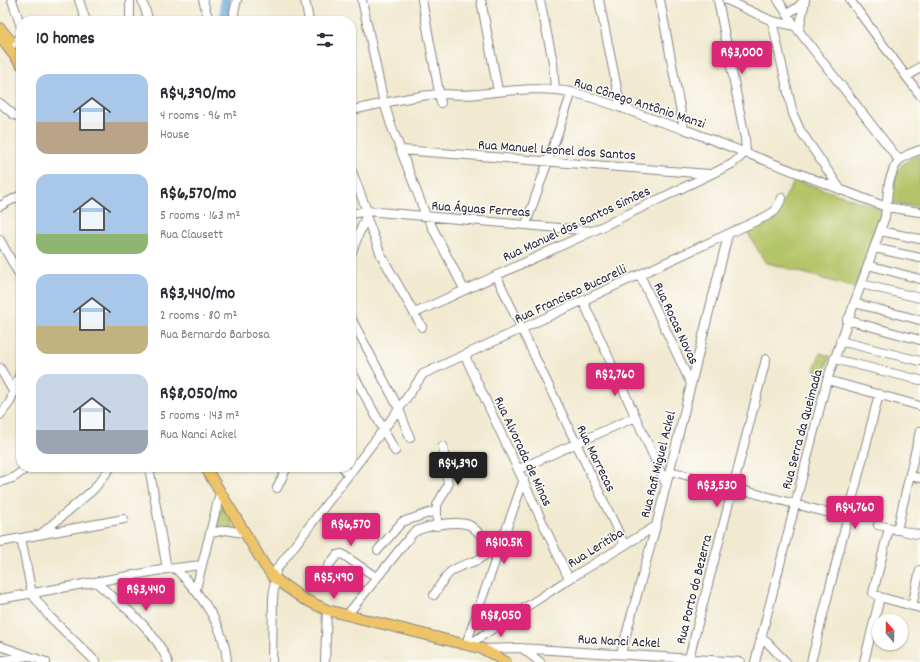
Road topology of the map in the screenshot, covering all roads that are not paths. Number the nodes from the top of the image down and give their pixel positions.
1 (12, 0) edge
2 (79, 0) edge
3 (130, 0) edge
4 (142, 0) edge
5 (204, 0) edge
6 (237, 0) edge
7 (305, 0) edge
8 (362, 0) edge
9 (422, 0) edge
10 (481, 0) edge
11 (540, 0) edge
12 (600, 0) edge
13 (660, 0) edge
14 (718, 0) edge
15 (727, 0) edge
16 (778, 0) edge
17 (804, 0) edge
18 (850, 0) edge
19 (787, 14) junction
20 (17, 16) edge
21 (84, 16) edge
22 (130, 16) edge
23 (147, 16) edge
24 (208, 16) edge
25 (234, 16) edge
26 (308, 16) edge
27 (772, 21) junction
28 (0, 28) edge
29 (797, 28) junction
30 (0, 37) edge
31 (14, 43) edge
32 (920, 67) edge
33 (907, 77) junction
34 (555, 90) junction
35 (498, 91) junction
36 (572, 92) junction
37 (920, 95) edge
38 (441, 98) junction
39 (0, 103) edge
40 (385, 104) junction
41 (621, 108) junction
42 (356, 109) edge
43 (16, 113) edge
44 (684, 129) junction
45 (402, 150) junction
46 (920, 150) edge
47 (746, 152) junction
48 (899, 160) junction
49 (548, 161) junction
50 (710, 174) junction
51 (356, 186) edge
52 (841, 190) junction
53 (16, 198) edge
54 (782, 198) dead end
55 (0, 206) edge
56 (886, 207) junction
57 (920, 212) edge
58 (366, 213) junction
59 (356, 214) edge
60 (426, 217) junction
61 (526, 224) junction
62 (593, 231) junction
63 (880, 231) junction
64 (728, 235) junction
65 (920, 239) edge
66 (0, 240) edge
67 (356, 240) edge
68 (874, 248) junction
69 (920, 258) edge
70 (868, 265) junction
71 (16, 269) edge
72 (496, 275) junction
73 (640, 275) junction
74 (920, 279) edge
75 (861, 284) junction
76 (464, 289) junction
77 (920, 298) edge
78 (583, 301) junction
79 (854, 303) junction
80 (414, 313) junction
81 (847, 320) junction
82 (920, 320) edge
83 (356, 327) edge
84 (422, 327) dead end
85 (521, 330) junction
86 (920, 340) edge
87 (840, 341) junction
88 (465, 356) junction
89 (766, 359) dead end
90 (834, 359) junction
91 (920, 360) edge
92 (0, 368) edge
93 (356, 379) edge
94 (827, 380) junction
95 (920, 380) edge
96 (690, 382) junction
97 (16, 386) edge
98 (14, 393) junction
99 (879, 394) junction
100 (920, 406) edge
101 (399, 409) junction
102 (0, 415) edge
103 (635, 417) junction
104 (384, 430) junction
105 (920, 432) edge
106 (410, 438) dead end
107 (576, 444) junction
108 (443, 446) dead end
109 (395, 451) dead end
110 (356, 464) edge
111 (519, 469) junction
112 (670, 471) junction
113 (21, 472) edge
114 (107, 472) edge
115 (150, 472) edge
116 (208, 472) edge
117 (284, 472) edge
118 (348, 474) edge
119 (910, 476) junction
120 (920, 478) edge
121 (524, 479) junction
122 (0, 482) edge
123 (666, 484) junction
124 (276, 488) dead end
125 (732, 488) junction
126 (220, 493) junction
127 (794, 504) junction
128 (436, 511) junction
129 (848, 518) junction
130 (124, 519) dead end
131 (878, 525) dead end
132 (437, 526) junction
133 (656, 526) junction
134 (893, 529) junction
135 (210, 533) junction
136 (243, 533) junction
137 (41, 534) junction
138 (920, 535) edge
139 (21, 538) junction
140 (0, 542) edge
141 (624, 544) junction
142 (378, 550) dead end
143 (202, 565) junction
144 (328, 566) dead end
145 (171, 569) junction
146 (920, 570) edge
147 (376, 577) junction
148 (274, 578) junction
149 (569, 579) junction
150 (97, 583) junction
151 (196, 590) junction
152 (32, 594) junction
153 (434, 595) dead end
154 (880, 597) junction
155 (0, 599) edge
156 (916, 607) edge
157 (327, 610) junction
158 (347, 615) junction
159 (761, 636) junction
160 (467, 645) junction
161 (0, 646) edge
162 (520, 648) junction
163 (484, 649) junction
164 (621, 653) junction
165 (26, 656) junction
166 (688, 660) edge
167 (0, 661) edge
168 (504, 661) edge
169 (46, 662) edge
170 (96, 662) edge
171 (168, 662) edge
172 (227, 662) edge
173 (272, 662) edge
174 (326, 662) edge
175 (540, 662) edge
176 (742, 662) edge
177 (755, 662) edge
178 (786, 662) edge
179 (812, 662) edge
180 (864, 662) edge

1 - 20 street
2 - 21 street
3 - 22 street
4 - 23 street
5 - 24 street
6 - 25 street
7 - 26 street
8 - 40 street
9 - 38 street
10 - 35 street
11 - 34 street
12 - 41 street
13 - 44 street
14 - 47 street
15 - 27 street
16 - 19 street
17 - 19 street
17 - 29 street
18 - 33 street
19 - 29 street
27 - 29 street
27 - 52 street
28 - 31 main road
29 - 48 street
30 - 31 main road
32 - 33 street
33 - 37 street
34 - 35 street, Rua Cônego Antônio Manzi
34 - 36 street, Rua Cônego Antônio Manzi
35 - 38 street, Rua Cônego Antônio Manzi
36 - 41 street, Rua Cônego Antônio Manzi
36 - 49 street
38 - 40 street, Rua Cônego Antônio Manzi
39 - 43 street
40 - 42 street, Rua Cônego Antônio Manzi
40 - 45 street
41 - 44 street, Rua Cônego Antônio Manzi
44 - 47 street, Rua Cônego Antônio Manzi
45 - 49 street, Rua Manuel Leonel dos Santos
45 - 60 street
46 - 48 street
47 - 50 street, Rua Manuel dos Santos Simões
47 - 52 street, Rua Cônego Antônio Manzi
48 - 56 street, Rua Serra da Queimada
49 - 50 street, Rua Manuel Leonel dos Santos
49 - 61 street
50 - 62 street, Rua Manuel dos Santos Simões
51 - 58 street
52 - 56 street, Rua Cônego Antônio Manzi
53 - 55 street
54 - 64 street, Rua Francisco Bucarelli
56 - 57 street, Rua Cônego Antônio Manzi
56 - 63 street, Rua Serra da Queimada
58 - 59 street, Rua Águas Ferreas
58 - 60 street, Rua Águas Ferreas
58 - 67 street
58 - 80 street
60 - 61 street, Rua Águas Ferreas
60 - 76 street
61 - 62 street, Rua Águas Ferreas
62 - 72 street, Rua Manuel dos Santos Simões
63 - 65 street
63 - 68 street, Rua Serra da Queimada
64 - 73 street, Rua Francisco Bucarelli
64 - 96 street, Rua Rafi Miguel Ackel
66 - 71 street
68 - 69 street
68 - 70 street, Rua Serra da Queimada
70 - 74 street
70 - 75 street, Rua Serra da Queimada
72 - 76 street, Rua Manuel dos Santos Simões
72 - 85 street, Rua Marrecas
73 - 78 street, Rua Francisco Bucarelli
73 - 96 street, Rua Rocas Novas
75 - 77 street
75 - 79 street, Rua Serra da Queimada
76 - 80 street, Rua Manuel dos Santos Simões
78 - 85 street, Rua Francisco Bucarelli
78 - 103 street
79 - 81 street, Rua Serra da Queimada
79 - 82 street
80 - 84 street
81 - 86 street
81 - 87 street, Rua Serra da Queimada
83 - 101 street
85 - 88 street, Rua Francisco Bucarelli
85 - 107 street, Rua Marrecas
87 - 90 street, Rua Serra da Queimada
87 - 91 street
88 - 101 street, Rua Francisco Bucarelli
88 - 111 street, Rua Alvorada de Minas
89 - 125 street, Rua Porto do Bezerra
90 - 94 street, Rua Serra da Queimada
90 - 95 street
92 - 98 street
93 - 104 street
94 - 99 street
94 - 127 street, Rua Serra da Queimada
96 - 112 street, Rua Rafi Miguel Ackel
97 - 98 street
98 - 102 street
99 - 100 street
99 - 129 street
101 - 104 street, Rua Francisco Bucarelli
101 - 106 street
103 - 107 street
103 - 123 street
104 - 109 street
104 - 110 street, Rua Francisco Bucarelli
105 - 119 street
107 - 111 street
107 - 141 street, Rua Marrecas
108 - 128 street
111 - 121 street, Rua Alvorada de Minas
112 - 123 street, Rua Rafi Miguel Ackel
112 - 125 street
113 - 122 street
114 - 137 street
115 - 145 street
116 - 126 main road
117 - 124 street
118 - 148 street, Rua Francisco Bucarelli
119 - 120 street
119 - 134 street
121 - 149 street, Rua Alvorada de Minas
121 - 160 street
123 - 133 street, Rua Rafi Miguel Ackel
125 - 127 street
125 - 166 street, Rua Porto do Bezerra
126 - 135 street
126 - 136 main road
127 - 129 street
127 - 159 street, Rua Serra da Queimada
128 - 132 street
128 - 142 street
129 - 179 street
130 - 137 street
131 - 134 street
132 - 147 street
132 - 153 street
133 - 141 street, Rua Leritiba
133 - 164 street, Rua Rafi Miguel Ackel
134 - 138 street
134 - 154 street
135 - 136 street
135 - 143 street
136 - 148 main road
137 - 139 street
139 - 140 street
139 - 152 street
141 - 149 street, Rua Leritiba
143 - 145 street
143 - 151 street
144 - 147 street
145 - 150 street
145 - 151 street
146 - 156 street
147 - 158 street
148 - 157 main road
148 - 173 street
149 - 160 street, Rua Leritiba
150 - 152 street
150 - 171 street
151 - 172 street
152 - 155 street
152 - 170 street
154 - 156 street
154 - 180 street
157 - 158 main road
157 - 174 street
158 - 160 main road
159 - 177 street, Rua Serra da Queimada
159 - 178 street
160 - 163 main road
161 - 165 street
162 - 163 street, Rua Nanci Ackel
162 - 164 street, Rua Nanci Ackel
162 - 168 street
162 - 175 street
163 - 168 main road
164 - 166 street, Rua Nanci Ackel
165 - 167 street
165 - 169 street
166 - 176 street, Rua Nanci Ackel

